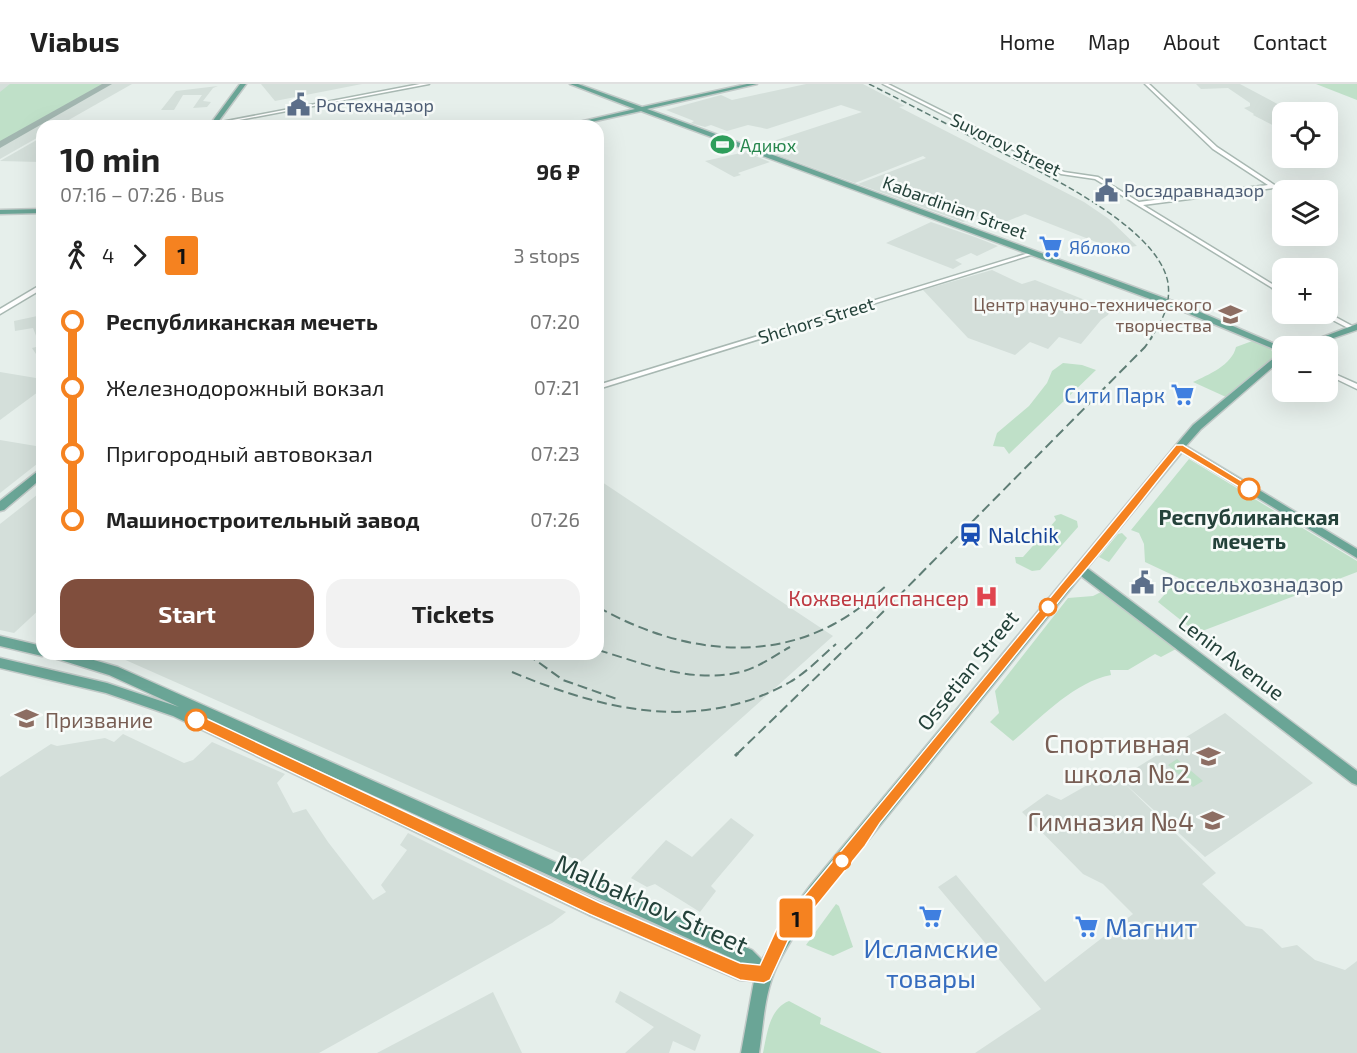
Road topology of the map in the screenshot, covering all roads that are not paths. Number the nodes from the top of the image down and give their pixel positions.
1 (243, 84) edge
2 (427, 84) edge
3 (567, 84) edge
4 (573, 84) edge
5 (754, 84) edge
6 (760, 84) edge
7 (885, 84) edge
8 (1147, 84) edge
9 (613, 100) junction
10 (641, 110) junction
11 (217, 120) edge
12 (239, 120) edge
13 (594, 120) edge
14 (598, 120) edge
15 (1138, 204) junction
16 (0, 212) edge
17 (36, 212) edge
18 (1034, 254) junction
19 (1272, 286) edge
20 (36, 290) edge
21 (0, 312) edge
22 (1338, 320) edge
23 (1354, 327) edge
24 (1330, 336) edge
25 (1272, 346) edge
26 (1272, 363) edge
27 (1338, 378) edge
28 (604, 385) edge
29 (1357, 387) edge
30 (1180, 447) junction
31 (36, 478) edge
32 (0, 507) edge
33 (1357, 554) edge
34 (1080, 569) junction
35 (0, 641) edge
36 (36, 650) edge
37 (76, 660) edge
38 (0, 663) edge
39 (1357, 779) edge
40 (764, 974) junction
41 (750, 1053) edge

1 - 11 main road
2 - 12 street
3 - 9 main road, Kabardinian Street
4 - 9 main road, Kabardinian Street
5 - 10 main road
6 - 10 main road
7 - 15 street, Suvorov Street
8 - 15 street
9 - 10 main road, Kabardinian Street
10 - 13 main road
10 - 14 main road
10 - 18 main road, Kabardinian Street
15 - 19 street, Suvorov Street
16 - 17 main road
18 - 25 main road, Kabardinian Street
18 - 28 street, Shchors Street
20 - 21 street
22 - 23 street
23 - 24 main road
26 - 30 main road, Ossetian Street
27 - 29 street
30 - 33 main road
30 - 34 main road, Ossetian Street
31 - 32 main road
34 - 39 main road, Lenin Avenue
34 - 40 main road, Ossetian Street
35 - 36 main road
37 - 40 main road, Malbakhov Street
38 - 40 main road, Malbakhov Street
40 - 41 main road, Ossetian Street

